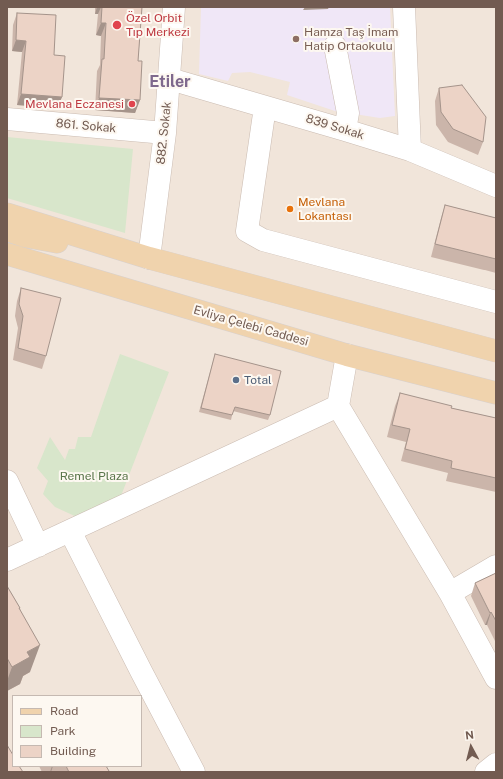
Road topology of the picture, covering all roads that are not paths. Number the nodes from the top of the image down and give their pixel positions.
1 (174, 7) edge
2 (404, 7) edge
3 (335, 46) dead end
4 (170, 79) junction
5 (265, 107) junction
6 (7, 119) edge
7 (345, 130) junction
8 (165, 133) junction
9 (410, 150) junction
10 (496, 186) edge
11 (7, 214) edge
12 (7, 230) edge
13 (7, 254) edge
14 (148, 258) junction
15 (496, 302) edge
16 (496, 351) edge
17 (347, 355) junction
18 (496, 393) edge
19 (338, 406) junction
20 (7, 482) edge
21 (70, 531) junction
22 (38, 546) junction
23 (7, 560) edge
24 (496, 566) edge
25 (450, 593) junction
26 (496, 678) edge
27 (496, 764) edge
28 (194, 772) edge
29 (486, 772) edge

1 - 4 street, 882. Sokak
2 - 9 street
3 - 7 street
4 - 5 street, 839 Sokak
4 - 8 street, 882. Sokak
5 - 7 street, 839 Sokak
5 - 15 street
6 - 8 street, 861. Sokak
7 - 9 street, 839 Sokak
8 - 14 street, 882. Sokak
9 - 10 street, 839 Sokak
11 - 14 main road
12 - 14 main road
13 - 17 main road, Evliya Çelebi Caddesi
14 - 16 main road
17 - 18 main road, Evliya Çelebi Caddesi
17 - 19 street
19 - 21 street
19 - 25 street
20 - 22 street
21 - 22 street
21 - 28 street
22 - 23 street
24 - 25 street
25 - 26 street
27 - 29 street

